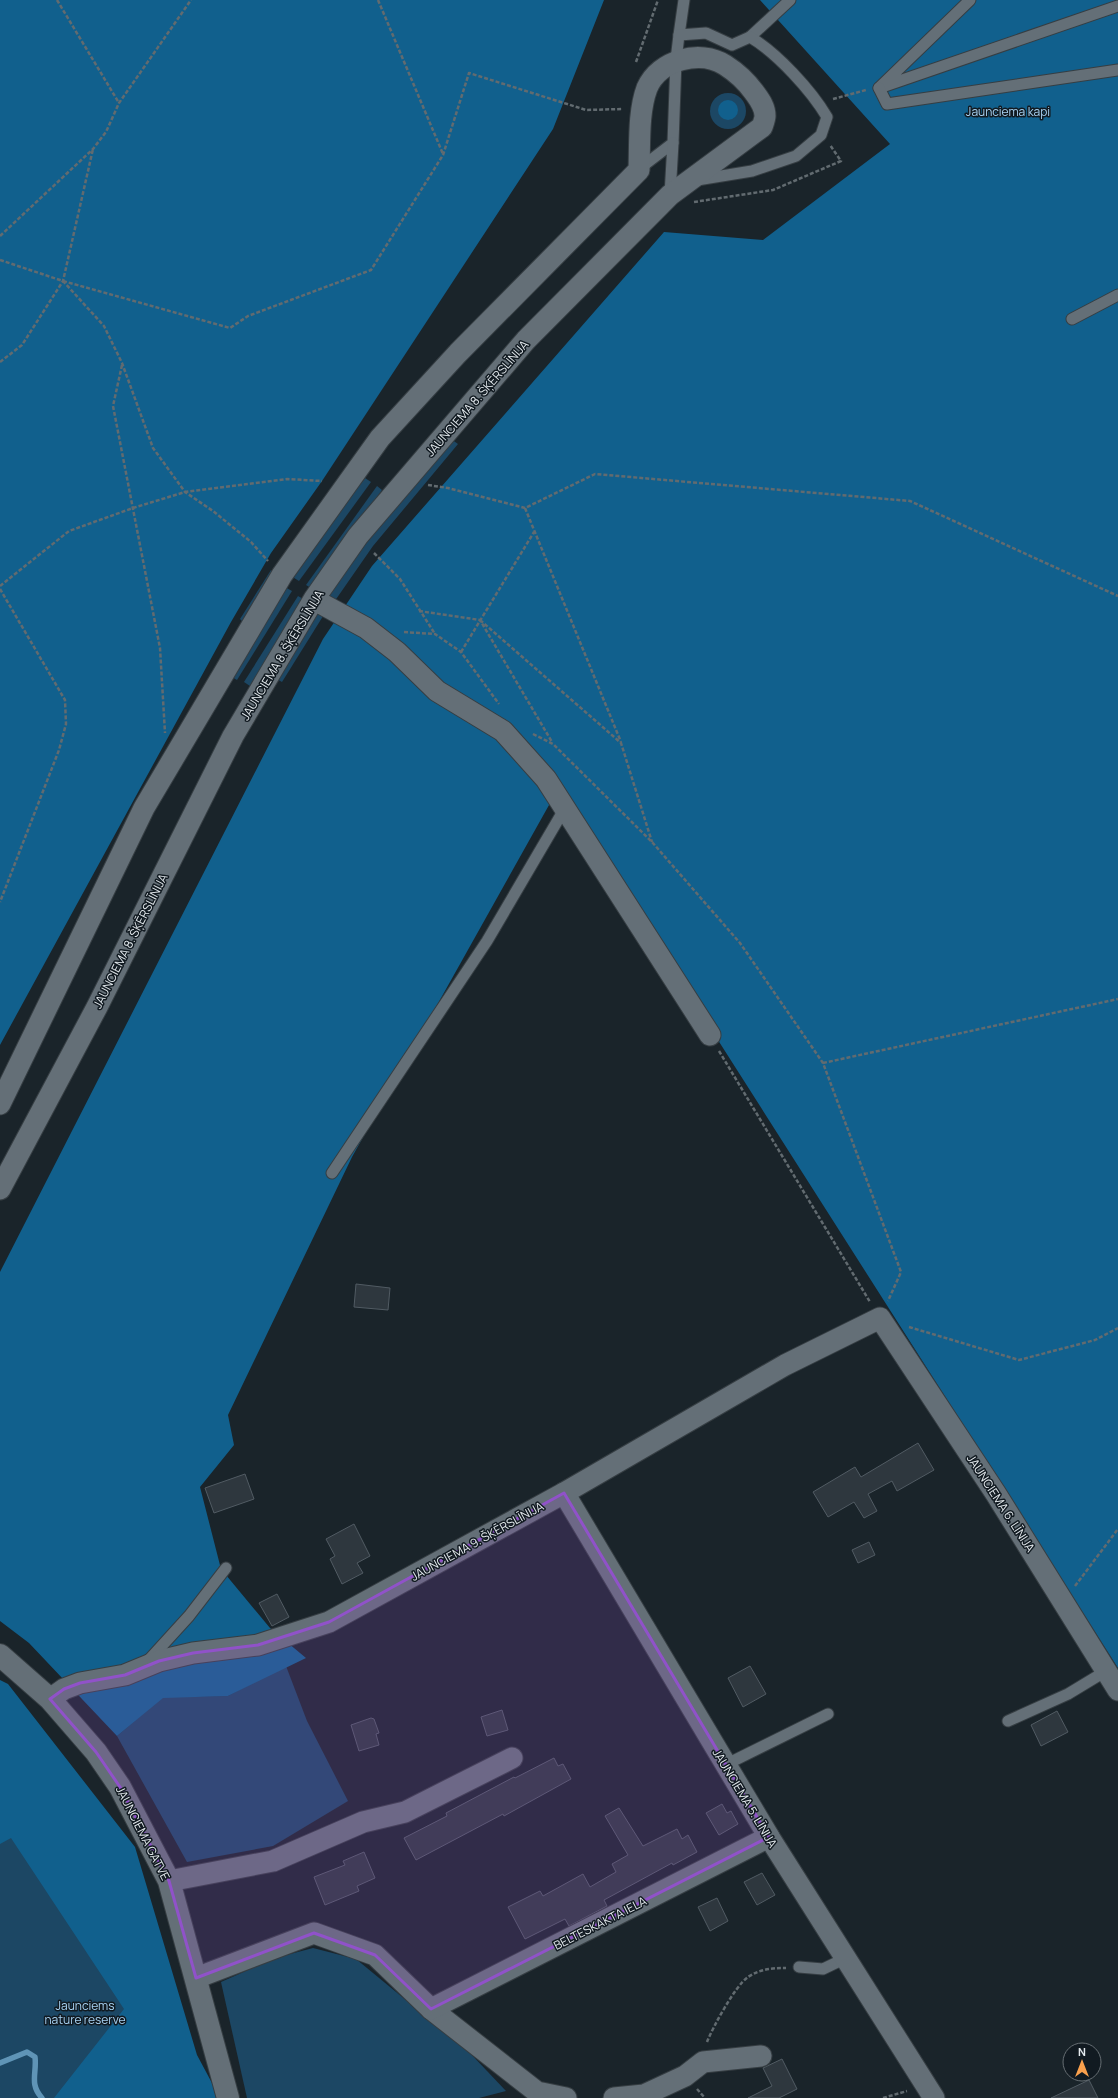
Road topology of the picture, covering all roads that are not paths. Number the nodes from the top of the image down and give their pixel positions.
1 (684, 0) edge
2 (790, 0) edge
3 (970, 0) edge
4 (1118, 6) edge
5 (679, 35) junction
6 (750, 37) junction
7 (676, 60) junction
8 (1118, 70) edge
9 (879, 88) junction
10 (673, 143) junction
11 (638, 170) junction
12 (688, 181) junction
13 (670, 195) junction
14 (1118, 295) edge
15 (1072, 319) dead end
16 (322, 604) dead end
17 (565, 808) junction
18 (710, 1035) road end
19 (0, 1104) edge
20 (332, 1172) dead end
21 (0, 1189) edge
22 (880, 1318) joint
23 (564, 1493) junction
24 (226, 1568) dead end
25 (0, 1655) edge
26 (144, 1666) junction
27 (1106, 1671) junction
28 (1118, 1690) edge
29 (50, 1699) junction
30 (828, 1714) dead end
31 (1008, 1721) dead end
32 (512, 1758) dead end
33 (725, 1765) junction
34 (769, 1837) junction
35 (169, 1881) junction
36 (846, 1958) junction
37 (798, 1967) road end
38 (196, 1978) junction
39 (430, 2008) junction
40 (761, 2056) dead end
41 (930, 2092) edge
42 (228, 2098) edge
43 (566, 2098) edge
44 (614, 2098) edge

1 - 5 lane
2 - 6 lane
3 - 9 lane
4 - 9 lane
5 - 6 lane
5 - 7 lane
6 - 12 lane, JAUNCIEMA 8. ŠĶĒRSLĪNIJA
7 - 10 lane
7 - 11 street, JAUNCIEMA 8. ŠĶĒRSLĪNIJA
7 - 12 street, JAUNCIEMA 8. ŠĶĒRSLĪNIJA
8 - 9 lane
10 - 11 lane
10 - 13 lane
11 - 19 street
12 - 13 street, JAUNCIEMA 8. ŠĶĒRSLĪNIJA
13 - 21 street, JAUNCIEMA 8. ŠĶĒRSLĪNIJA
14 - 15 lane
16 - 17 street
17 - 18 street
17 - 20 lane
22 - 23 street, JAUNCIEMA 9. ŠĶĒRSLĪNIJA
22 - 27 street, JAUNCIEMA 6. LĪNIJA
23 - 26 street, JAUNCIEMA 9. ŠĶĒRSLĪNIJA
23 - 33 street, JAUNCIEMA 5. LĪNIJA
24 - 26 lane
25 - 29 main road, JAUNCIEMA GATVE
26 - 29 street, JAUNCIEMA 9. ŠĶĒRSLĪNIJA
27 - 28 street, JAUNCIEMA 6. LĪNIJA
27 - 31 lane
29 - 35 main road, JAUNCIEMA GATVE
30 - 33 lane
32 - 35 street
33 - 34 street, JAUNCIEMA 5. LĪNIJA
34 - 36 street, JAUNCIEMA 5. LĪNIJA
34 - 39 street, BELTESKAKTA IELA
35 - 38 main road, JAUNCIEMA GATVE
36 - 37 lane
36 - 41 street, JAUNCIEMA 5. LĪNIJA
38 - 39 street
38 - 42 main road, JAUNCIEMA GATVE
39 - 43 street
40 - 44 street

